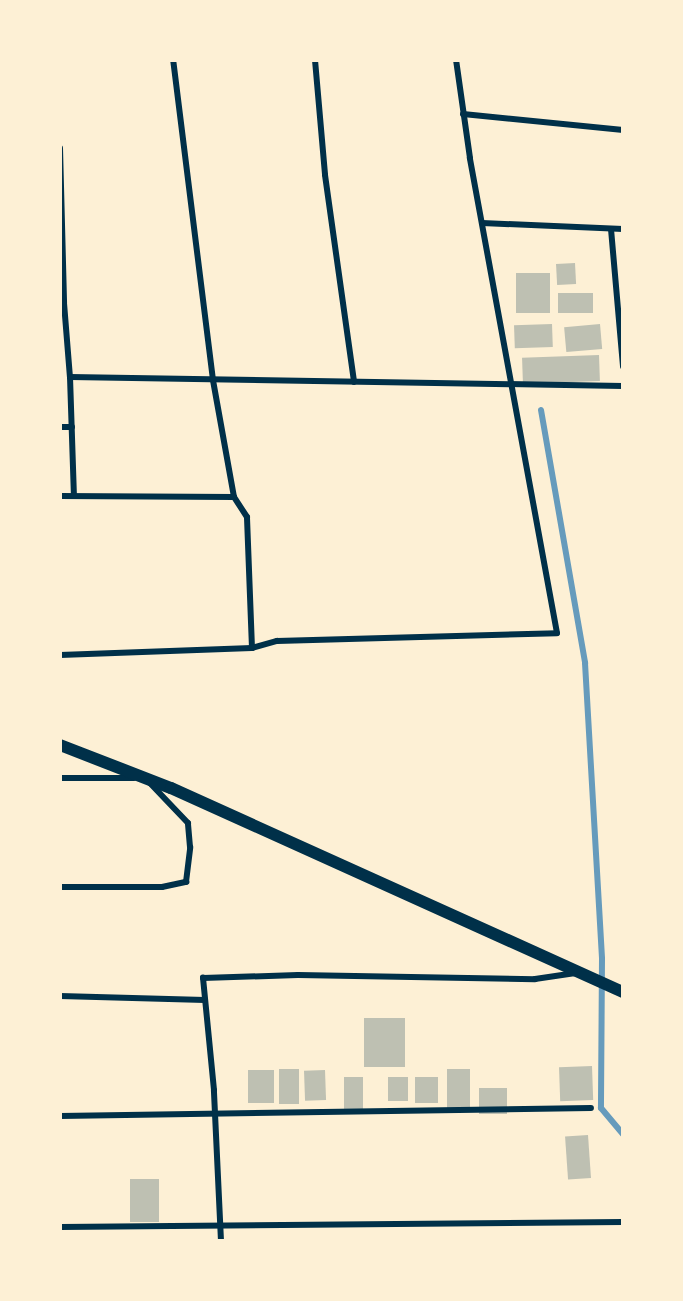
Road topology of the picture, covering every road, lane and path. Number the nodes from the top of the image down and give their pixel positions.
1 (173, 60) edge
2 (315, 60) edge
3 (456, 60) edge
4 (464, 114) junction
5 (623, 130) edge
6 (60, 147) edge
7 (60, 172) edge
8 (482, 223) junction
9 (611, 229) junction
10 (623, 230) edge
11 (62, 303) edge
12 (623, 366) edge
13 (70, 377) junction
14 (213, 380) junction
15 (354, 382) junction
16 (512, 385) junction
17 (623, 386) edge
18 (60, 427) edge
19 (72, 428) junction
20 (60, 496) edge
21 (74, 496) junction
22 (234, 497) junction
23 (252, 648) junction
24 (60, 655) edge
25 (60, 745) edge
26 (60, 778) edge
27 (145, 778) junction
28 (60, 887) edge
29 (584, 975) junction
30 (618, 990) edge
31 (60, 996) edge
32 (205, 1000) junction
33 (591, 1108) dead end
34 (215, 1114) junction
35 (60, 1116) edge
36 (623, 1222) edge
37 (221, 1225) junction
38 (60, 1227) edge
39 (221, 1241) edge

1 - 14 street
2 - 15 street
3 - 4 street
4 - 5 street
4 - 8 street
6 - 7 street
7 - 11 street
8 - 9 street
8 - 16 street
9 - 10 street
9 - 12 street
11 - 13 street
13 - 14 street
13 - 19 street
14 - 15 street
14 - 22 street
15 - 16 street
16 - 17 street
16 - 23 street
18 - 19 street
19 - 21 street
20 - 21 street
21 - 22 street
22 - 23 street
23 - 24 street
25 - 27 main road
26 - 27 street
27 - 28 street
27 - 29 main road
29 - 30 main road
29 - 32 street
31 - 32 street
32 - 34 street
33 - 34 street
34 - 35 street
34 - 37 street
36 - 37 street
37 - 38 street
37 - 39 street

